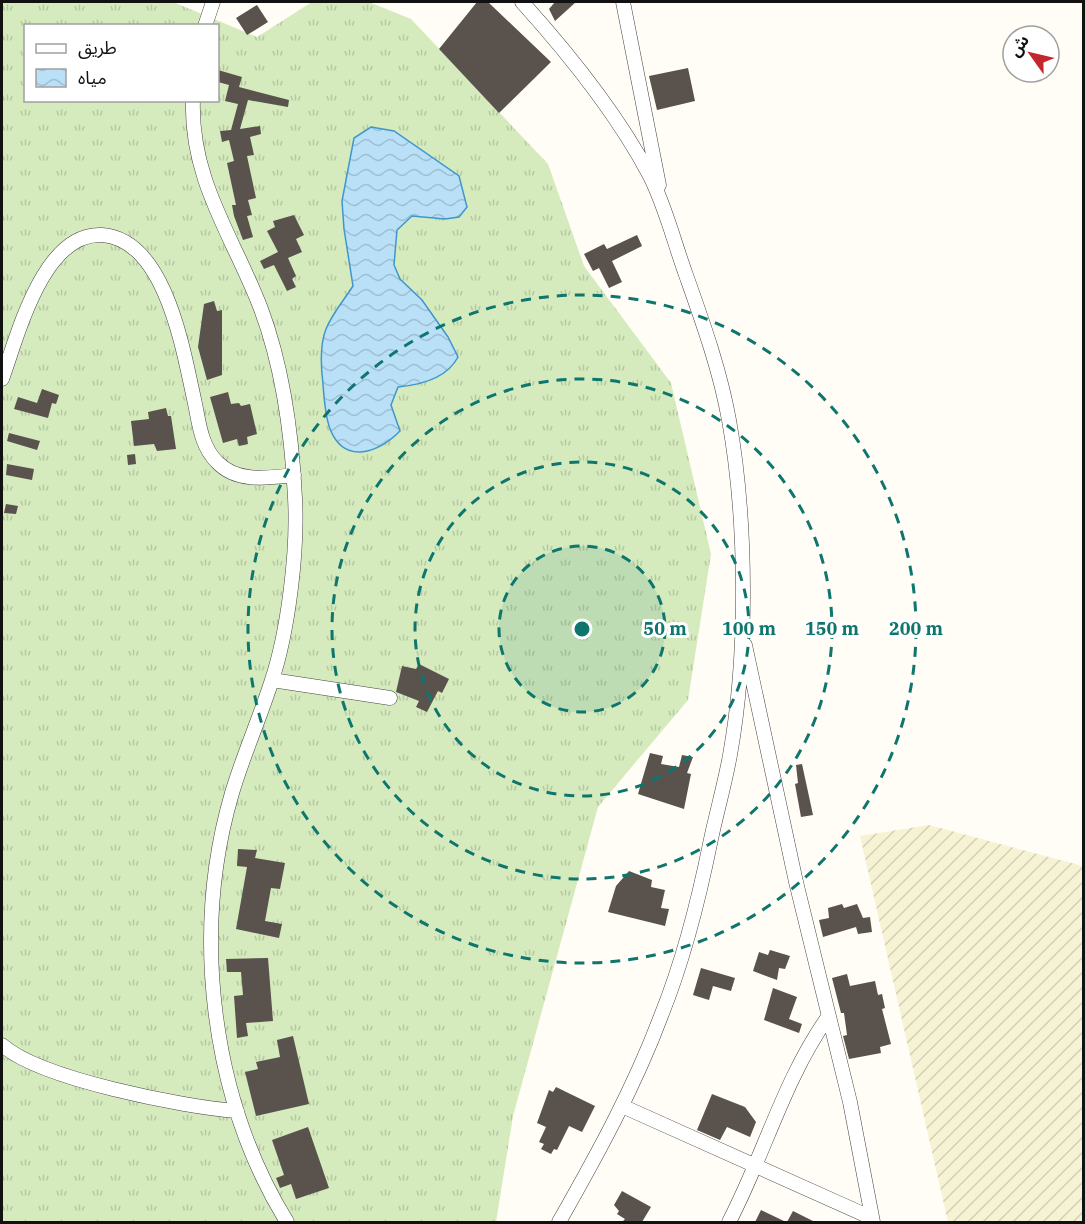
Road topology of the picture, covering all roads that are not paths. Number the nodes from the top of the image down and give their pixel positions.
1 (213, 2) edge
2 (522, 2) edge
3 (623, 2) edge
4 (206, 24) edge
5 (193, 102) edge
6 (661, 198) junction
7 (2, 379) edge
8 (294, 475) junction
9 (742, 631) junction
10 (272, 680) junction
11 (390, 698) dead end
12 (828, 1017) junction
13 (2, 1045) edge
14 (622, 1106) junction
15 (237, 1111) junction
16 (754, 1167) junction
17 (873, 1220) edge
18 (287, 1222) edge
19 (559, 1222) edge
20 (729, 1222) edge

1 - 4 street
2 - 6 street
3 - 6 street
5 - 8 street
6 - 9 street
7 - 8 street
8 - 10 street
9 - 12 street
9 - 14 street
10 - 11 street
10 - 15 street
12 - 16 street
12 - 17 street
13 - 15 street
14 - 16 street
14 - 19 street
15 - 18 street
16 - 17 street
16 - 20 street

